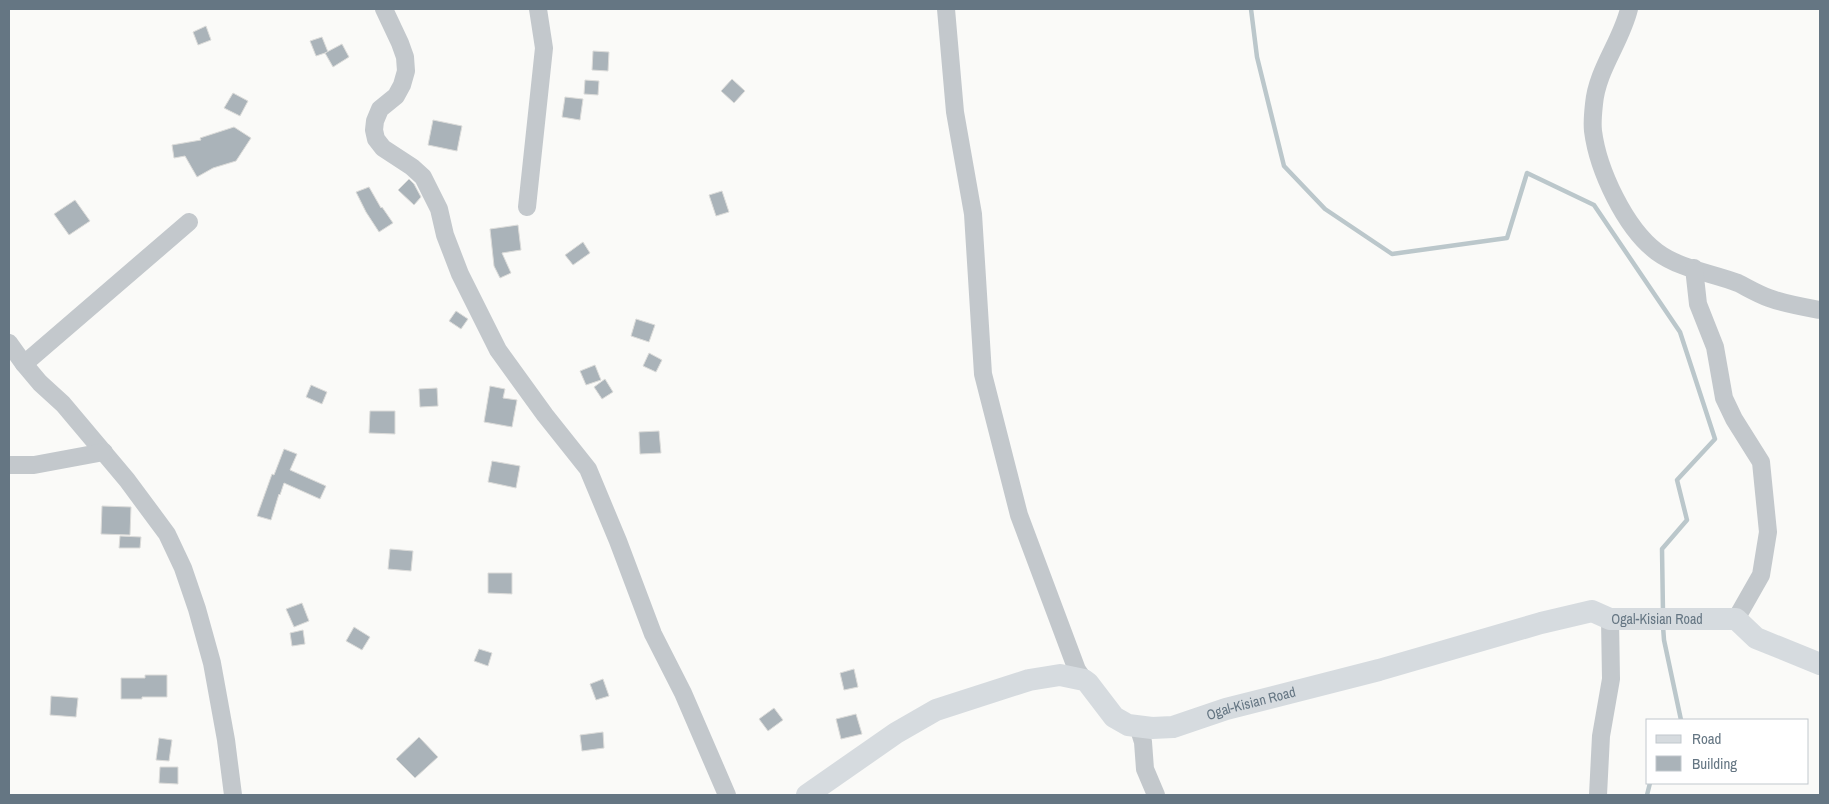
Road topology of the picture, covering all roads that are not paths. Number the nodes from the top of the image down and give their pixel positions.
1 (384, 9) edge
2 (538, 9) edge
3 (946, 9) edge
4 (1628, 9) edge
5 (527, 207) dead end
6 (189, 222) dead end
7 (1694, 268) junction
8 (1820, 310) edge
9 (9, 342) edge
10 (24, 364) junction
11 (104, 452) junction
12 (9, 465) edge
13 (1610, 618) junction
14 (1736, 619) junction
15 (1820, 664) edge
16 (1084, 680) junction
17 (1138, 726) junction
18 (233, 795) edge
19 (726, 795) edge
20 (807, 795) edge
21 (1156, 795) edge
22 (1598, 795) edge

1 - 19 street
2 - 5 street
3 - 16 street
4 - 7 street
6 - 10 street
7 - 8 street
7 - 14 street
9 - 10 street
10 - 11 street
11 - 12 street
11 - 18 street
13 - 14 main road, Ogal-Kisian Road
13 - 17 main road, Ogal-Kisian Road
13 - 22 street
14 - 15 main road
16 - 17 main road, Ogal-Kisian Road
16 - 20 main road
17 - 21 street

